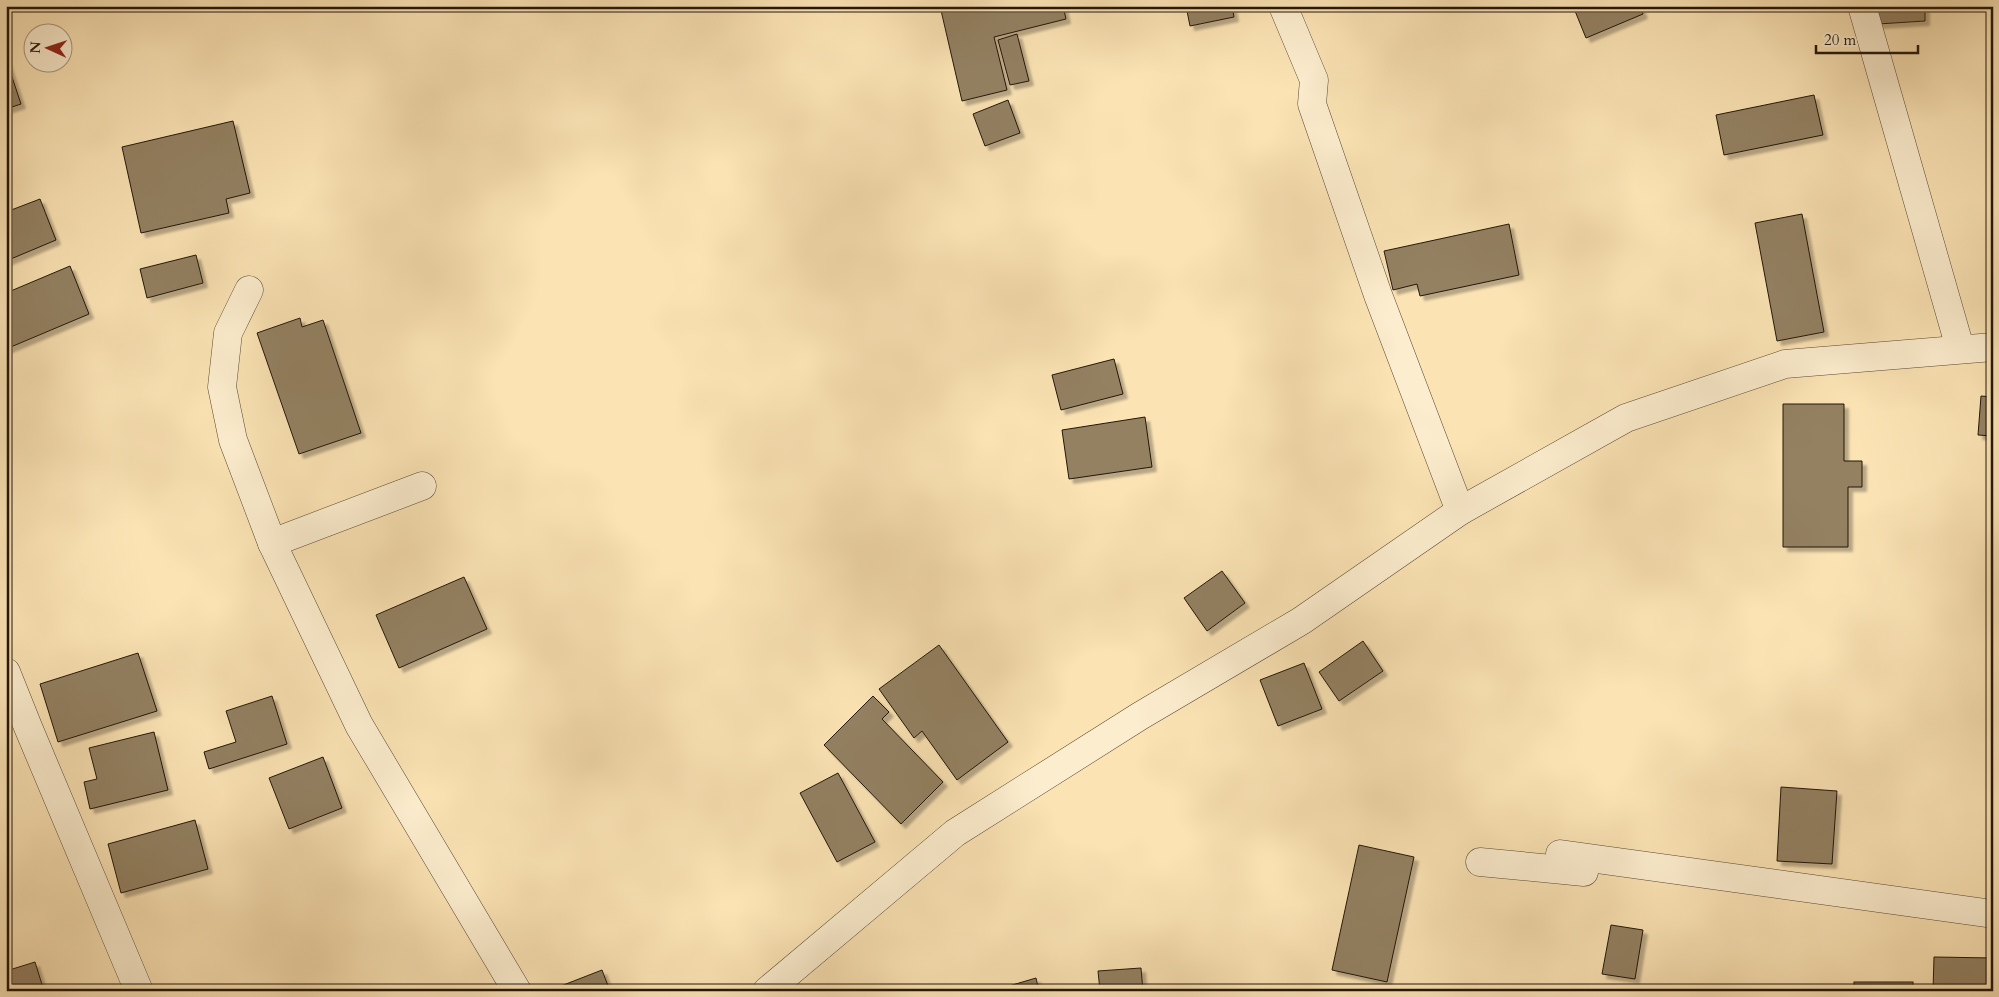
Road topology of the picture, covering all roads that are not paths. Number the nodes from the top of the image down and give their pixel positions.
1 (1283, 6) edge
2 (1862, 6) edge
3 (249, 290) dead end
4 (1993, 347) edge
5 (1960, 348) junction
6 (422, 486) dead end
7 (1460, 511) junction
8 (272, 543) junction
9 (6, 672) edge
10 (1560, 854) dead end
11 (1480, 862) dead end
12 (1859, 896) junction
13 (1993, 914) edge
14 (136, 990) edge
15 (517, 991) edge
16 (767, 991) edge

1 - 7 street
2 - 5 street
3 - 8 street
4 - 5 street
5 - 7 street
6 - 8 street
7 - 16 street
8 - 15 street
9 - 14 street
10 - 12 street
11 - 12 street
12 - 13 street

